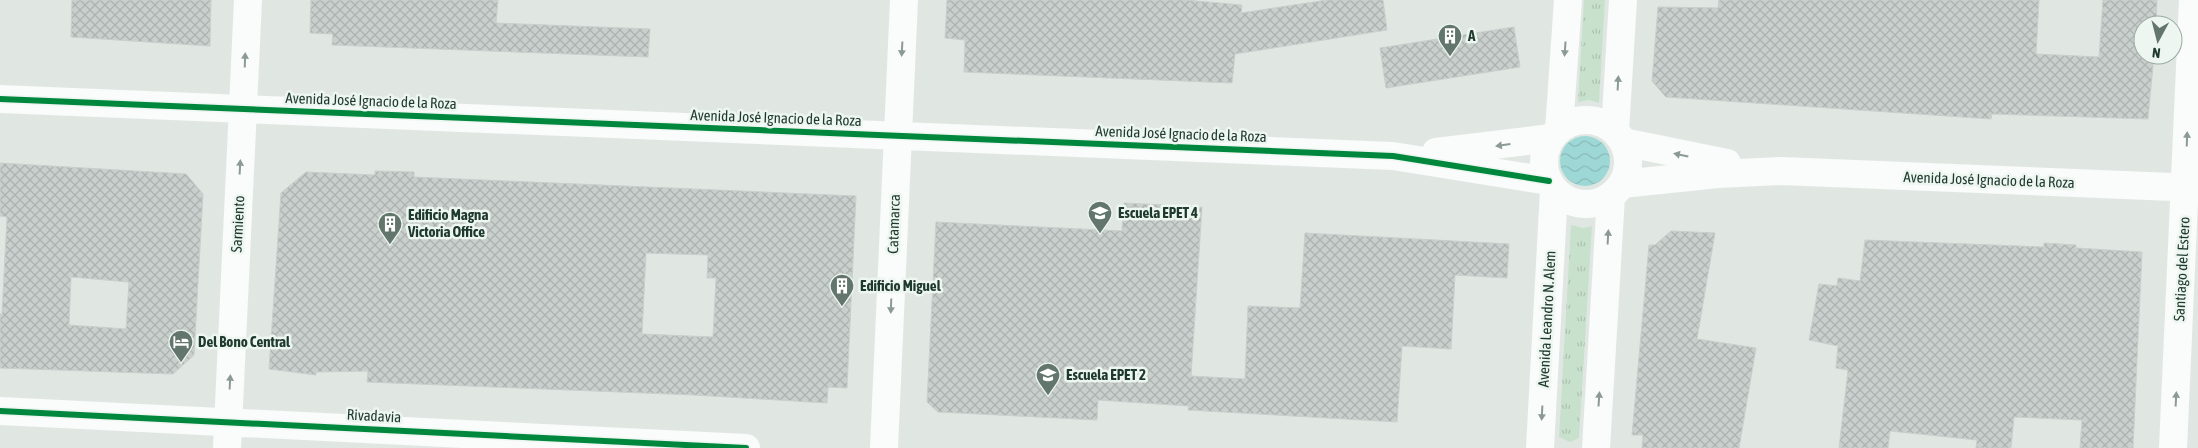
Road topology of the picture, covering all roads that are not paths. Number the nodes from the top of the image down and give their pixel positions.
1 (248, 0) edge
2 (904, 0) edge
3 (1568, 0) edge
4 (1623, 0) edge
5 (2193, 0) edge
6 (0, 98) edge
7 (243, 108) junction
8 (1555, 134) junction
9 (898, 135) junction
10 (1619, 136) junction
11 (1393, 156) junction
12 (1780, 171) junction
13 (1552, 186) junction
14 (2192, 188) edge
15 (1616, 190) junction
16 (0, 411) edge
17 (228, 435) edge
18 (746, 448) edge
19 (884, 448) edge
20 (1540, 448) edge
21 (1596, 448) edge
22 (2173, 448) edge

7 -> 1 street, Sarmiento
2 -> 9 street, Catamarca
3 -> 8 street
10 -> 4 street
14 -> 5 street, Santiago del Estero
6 - 7 street, Avenida José Ignacio de la Roza
7 - 9 street, Avenida José Ignacio de la Roza
17 -> 7 street, Sarmiento
8 - 10 street
8 -> 11 street, Avenida José Ignacio de la Roza
8 - 13 street
9 - 11 street, Avenida José Ignacio de la Roza
9 -> 19 street, Catamarca
12 -> 10 street, Avenida José Ignacio de la Roza
10 - 15 street
11 - 13 street, Avenida José Ignacio de la Roza
12 - 14 street, Avenida José Ignacio de la Roza
12 - 15 street, Avenida José Ignacio de la Roza
13 - 15 street
13 -> 20 street, Avenida Leandro N. Alem
22 -> 14 street, Santiago del Estero
21 -> 15 street
16 - 17 street, Rivadavia
17 - 18 street, Rivadavia

